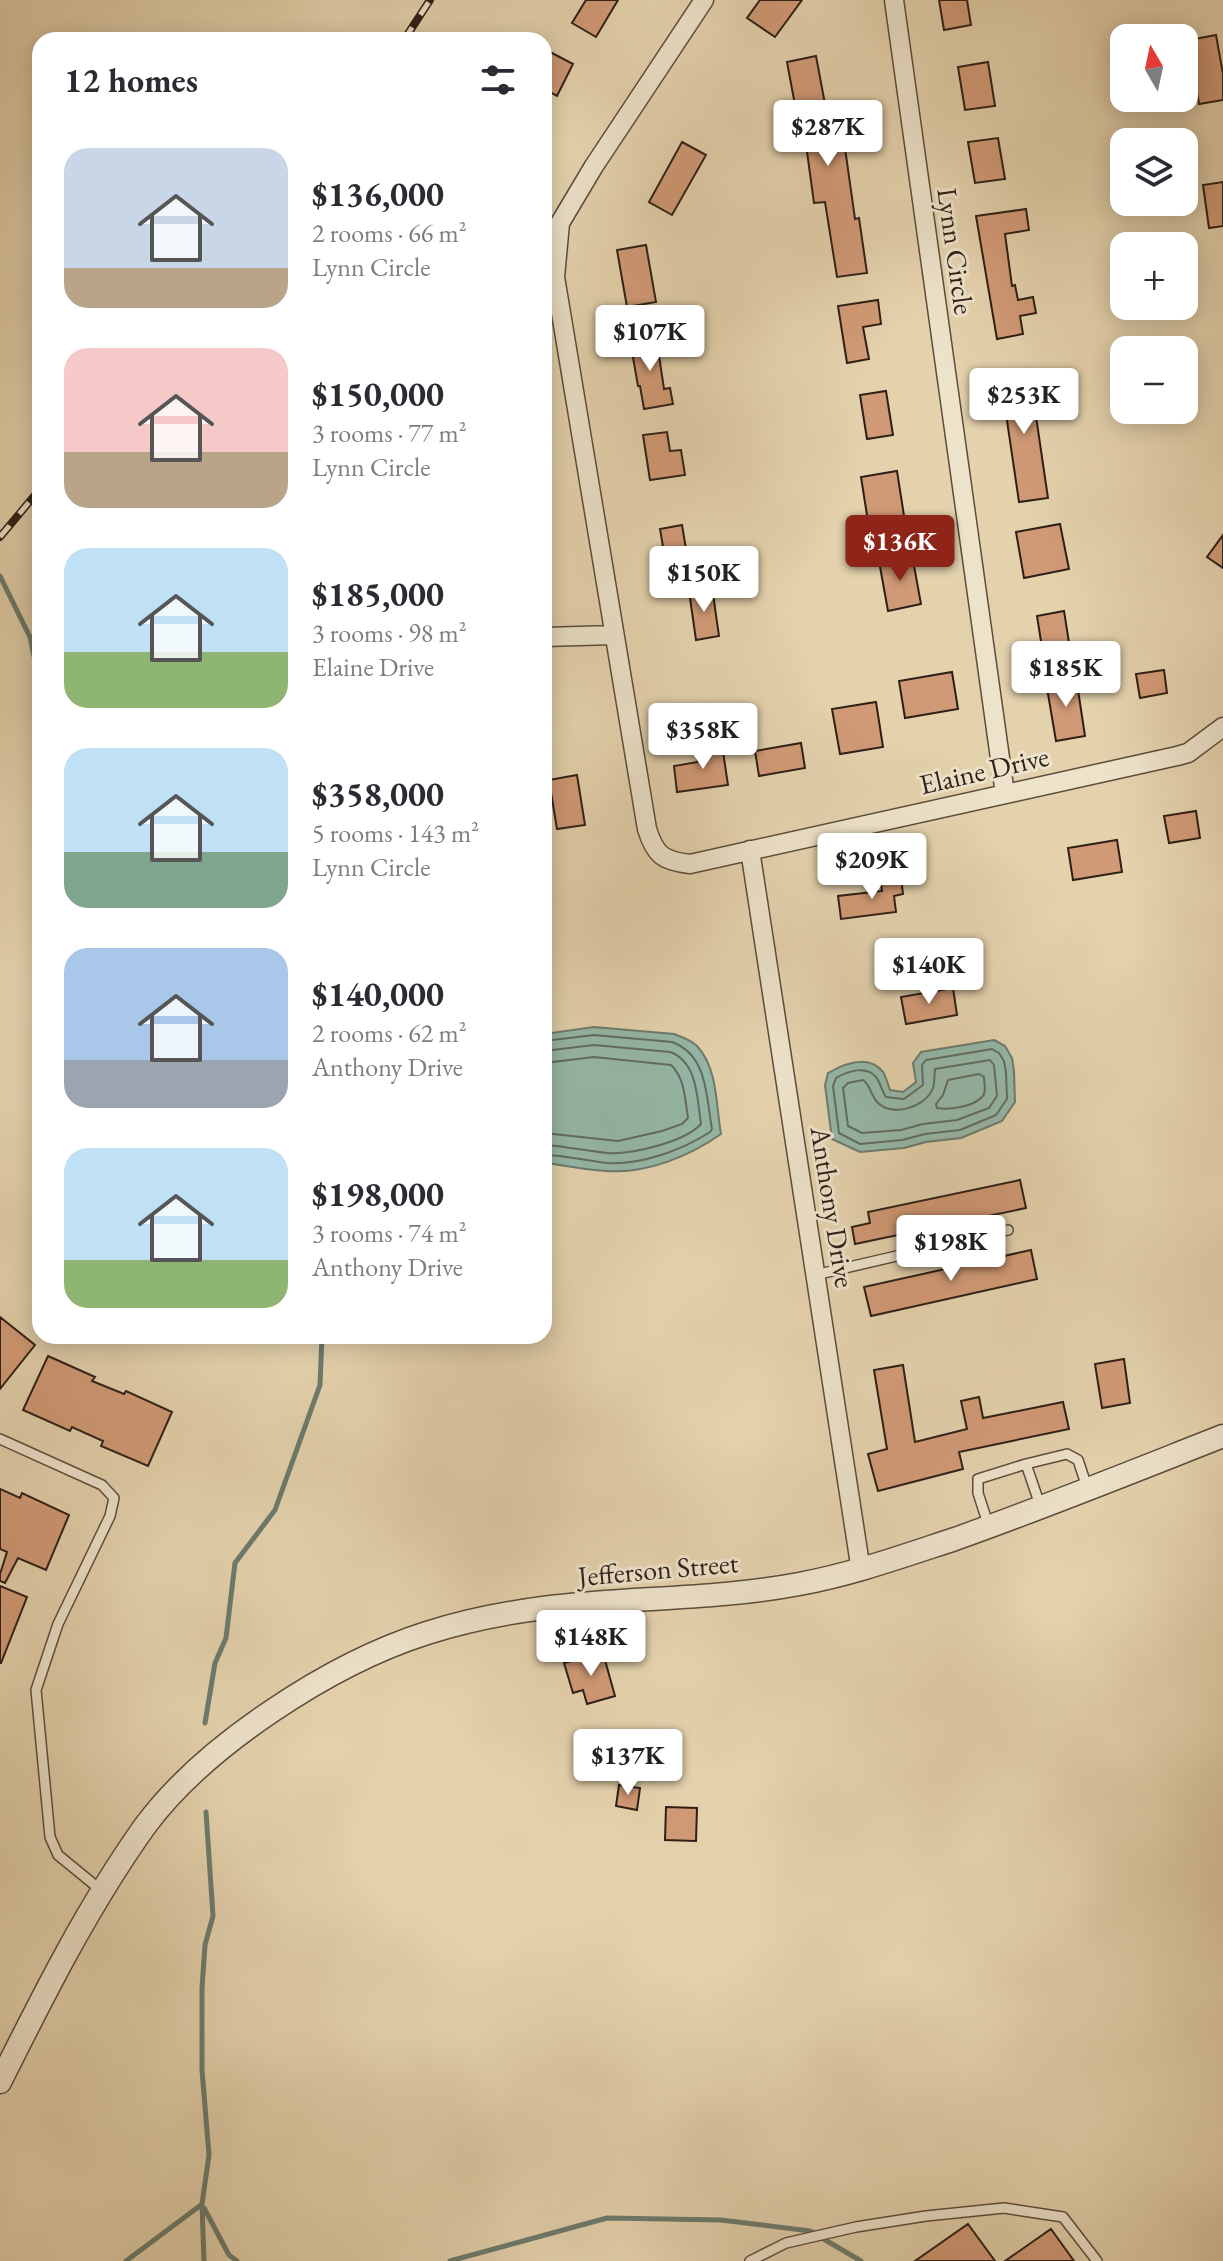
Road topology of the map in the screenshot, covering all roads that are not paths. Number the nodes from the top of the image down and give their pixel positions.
1 (704, 0) edge
2 (894, 0) edge
3 (614, 635) junction
4 (552, 637) edge
5 (1223, 727) edge
6 (1005, 794) junction
7 (750, 850) junction
8 (1008, 1230) dead end
9 (815, 1275) junction
10 (1223, 1436) edge
11 (0, 1439) edge
12 (1026, 1464) junction
13 (1088, 1490) junction
14 (1041, 1508) junction
15 (989, 1527) junction
16 (861, 1571) junction
17 (102, 1891) junction
18 (0, 2082) edge
19 (750, 2261) edge
20 (1097, 2261) edge

1 - 3 street
2 - 6 street, Lynn Circle
3 - 4 street
3 - 7 street
5 - 6 street, Elaine Drive
6 - 7 street, Elaine Drive
7 - 9 street, Anthony Drive
8 - 9 lane
9 - 16 street, Anthony Drive
10 - 13 street, Jefferson Street
11 - 17 lane
12 - 13 lane
12 - 14 lane
12 - 15 lane
13 - 14 street, Jefferson Street
14 - 15 street, Jefferson Street
15 - 16 street, Jefferson Street
16 - 17 street, Jefferson Street
17 - 18 street, Jefferson Street
19 - 20 lane

